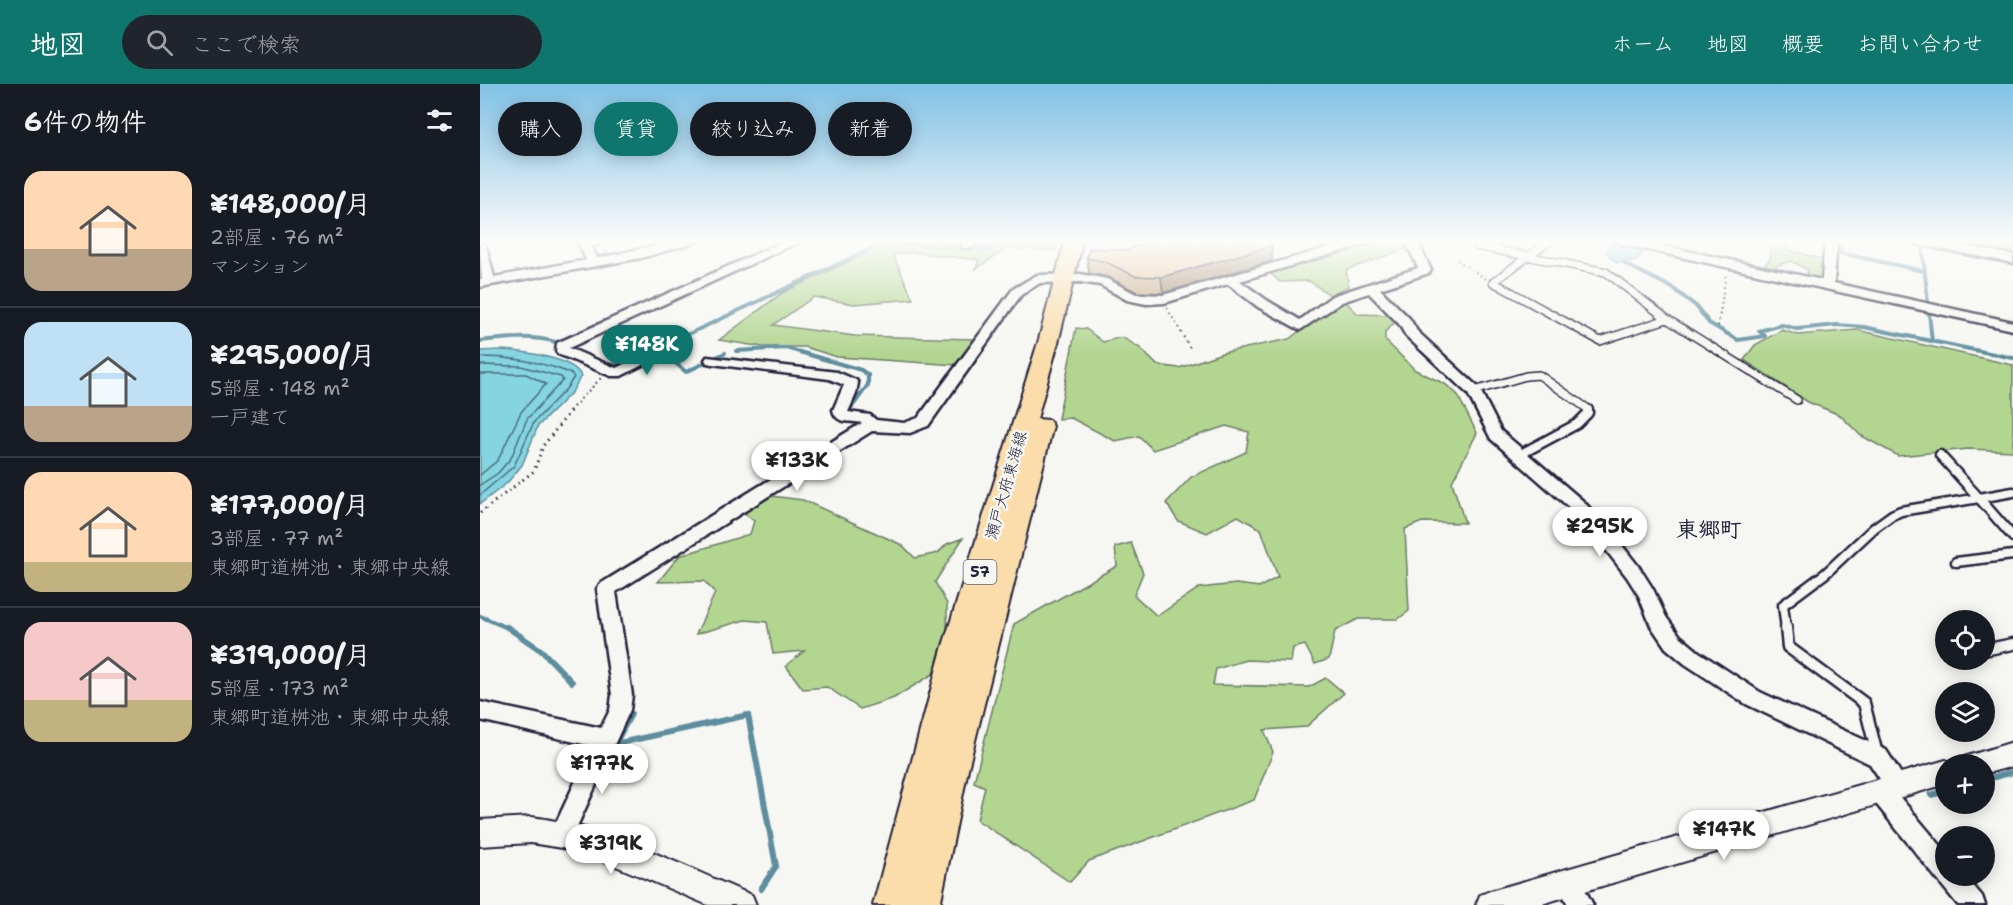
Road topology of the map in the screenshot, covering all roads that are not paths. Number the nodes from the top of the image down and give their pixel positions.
1 (505, 278) edge
2 (711, 278) edge
3 (1061, 278) edge
4 (1072, 278) joint
5 (1074, 278) edge
6 (1241, 278) edge
7 (1401, 278) edge
8 (1497, 278) edge
9 (1614, 278) edge
10 (1795, 278) edge
11 (1828, 278) edge
12 (1232, 281) junction
13 (485, 282) edge
14 (1828, 285) junction
15 (1372, 288) junction
16 (1667, 319) junction
17 (2013, 326) edge
18 (682, 341) dead end
19 (712, 360) dead end
20 (1474, 391) junction
21 (1797, 400) dead end
22 (873, 424) junction
23 (1519, 455) junction
24 (1940, 455) dead end
25 (2013, 492) edge
26 (1979, 498) junction
27 (2013, 537) edge
28 (2013, 555) edge
29 (1956, 562) dead end
30 (2013, 644) edge
31 (1995, 648) edge
32 (480, 711) edge
33 (605, 739) junction
34 (2013, 754) edge
35 (1878, 757) junction
36 (1995, 759) edge
37 (1935, 775) edge
38 (1889, 789) junction
39 (480, 832) edge
40 (562, 834) junction
41 (1935, 855) edge
42 (1958, 886) edge
43 (1575, 894) edge
44 (742, 905) edge
45 (892, 905) edge
46 (921, 905) edge
47 (1490, 905) edge
48 (1973, 905) edge

1 - 13 street
2 - 18 street
3 - 22 street
4 - 45 main road, 瀬戸大府東海線 / 57
4 - 46 main road, 瀬戸大府東海線 / 57
5 - 12 street
6 - 12 street
7 - 15 street
8 - 16 lane
9 - 16 lane
10 - 14 street
11 - 14 street
12 - 15 street
14 - 17 street
15 - 20 street
16 - 21 lane
19 - 22 street
20 - 23 street
20 - 23 lane
22 - 33 street
23 - 35 street
24 - 26 lane
25 - 26 lane
26 - 27 lane
26 - 35 lane
28 - 29 lane
30 - 31 lane
32 - 33 street
33 - 40 street
34 - 36 street
35 - 38 street
37 - 38 street
38 - 41 street
38 - 43 street
39 - 40 street
40 - 44 street
42 - 48 street
43 - 47 street

